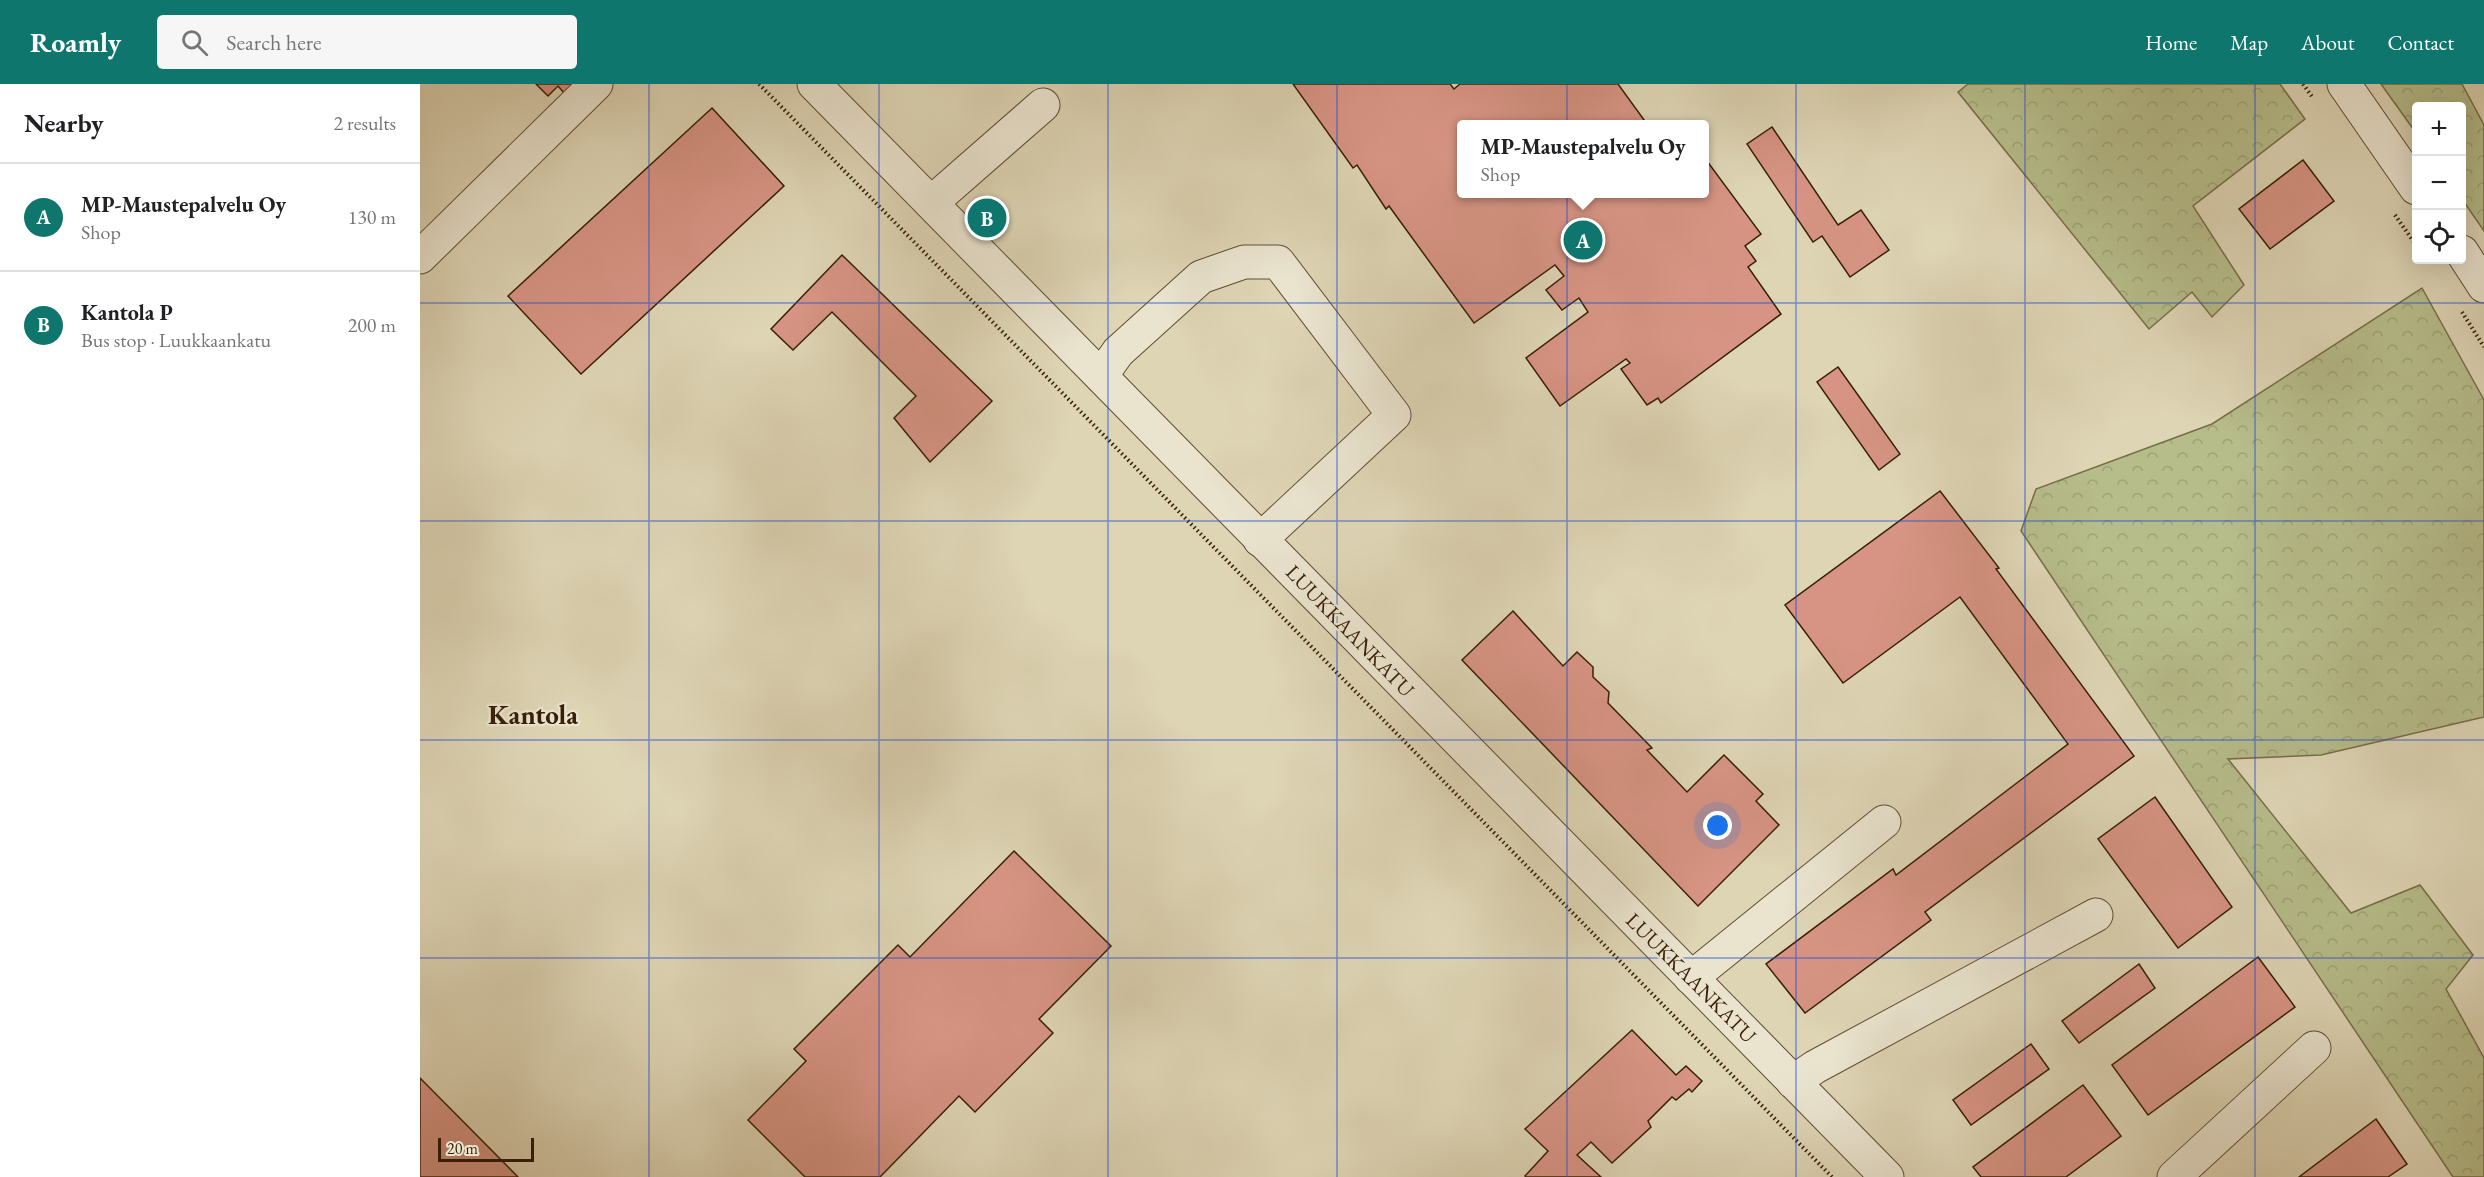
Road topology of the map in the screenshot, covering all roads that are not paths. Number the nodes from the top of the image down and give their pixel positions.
1 (596, 84) edge
2 (814, 84) edge
3 (2344, 84) edge
4 (1042, 105) dead end
5 (2412, 182) edge
6 (931, 203) junction
7 (420, 257) edge
8 (2466, 258) edge
9 (2484, 286) edge
10 (1101, 376) junction
11 (1260, 540) junction
12 (1884, 822) dead end
13 (2096, 915) dead end
14 (1691, 978) junction
15 (2314, 1048) dead end
16 (1793, 1082) junction
17 (1887, 1177) edge
18 (2174, 1177) edge

1 - 7 street
2 - 6 street, LUUKKAANKATU
3 - 5 street
4 - 6 street
6 - 10 street, LUUKKAANKATU
8 - 9 street
10 - 11 street, LUUKKAANKATU
10 - 11 street
11 - 14 street, LUUKKAANKATU
12 - 14 street
13 - 16 street
14 - 16 street, LUUKKAANKATU
15 - 18 street
16 - 17 street, LUUKKAANKATU

